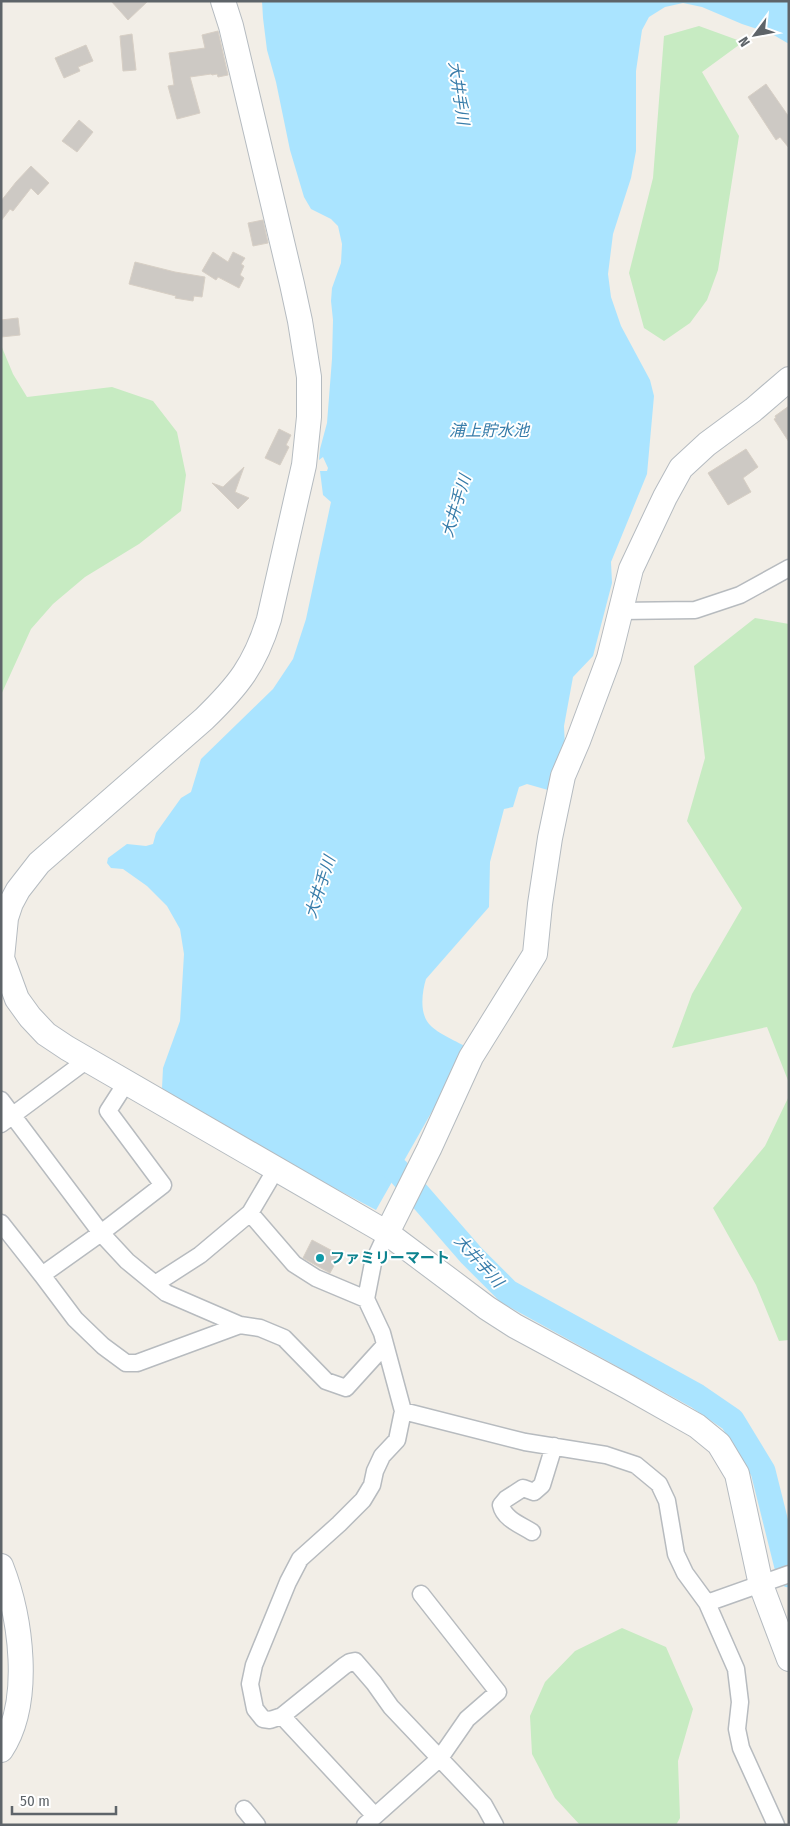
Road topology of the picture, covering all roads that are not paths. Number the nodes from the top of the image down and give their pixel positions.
1 (223, 1) edge
2 (789, 380) edge
3 (789, 568) edge
4 (619, 611) junction
5 (4, 917) edge
6 (87, 1060) junction
7 (126, 1083) junction
8 (1, 1100) edge
9 (7, 1119) edge
10 (276, 1169) junction
11 (250, 1213) junction
12 (1, 1223) edge
13 (101, 1233) junction
14 (387, 1233) junction
15 (42, 1275) junction
16 (155, 1284) junction
17 (366, 1300) junction
18 (240, 1325) junction
19 (385, 1346) junction
20 (403, 1411) junction
21 (554, 1446) junction
22 (532, 1532) dead end
23 (1, 1566) edge
24 (776, 1579) edge
25 (421, 1594) dead end
26 (707, 1603) junction
27 (789, 1659) edge
28 (282, 1716) junction
29 (1, 1750) edge
30 (440, 1758) junction
31 (244, 1809) dead end
32 (370, 1822) edge
33 (257, 1825) edge
34 (494, 1825) edge
35 (776, 1825) edge

1 - 5 street
2 - 4 street
3 - 4 street
4 - 14 street
5 - 6 street
6 - 7 street
6 - 9 street
7 - 10 street
7 - 13 street
8 - 9 street
9 - 13 street
10 - 11 street
10 - 14 street
11 - 16 street
11 - 17 street
12 - 15 street
13 - 15 street
13 - 16 street
14 - 17 street
14 - 24 street
15 - 18 street
16 - 18 street
17 - 19 street
18 - 19 street
19 - 20 street
20 - 21 street
20 - 28 street
21 - 22 street
21 - 26 street
23 - 29 street
24 - 26 street
24 - 27 street
25 - 30 street
26 - 35 street
28 - 30 street
28 - 32 street
30 - 32 street
30 - 34 street
31 - 33 street

